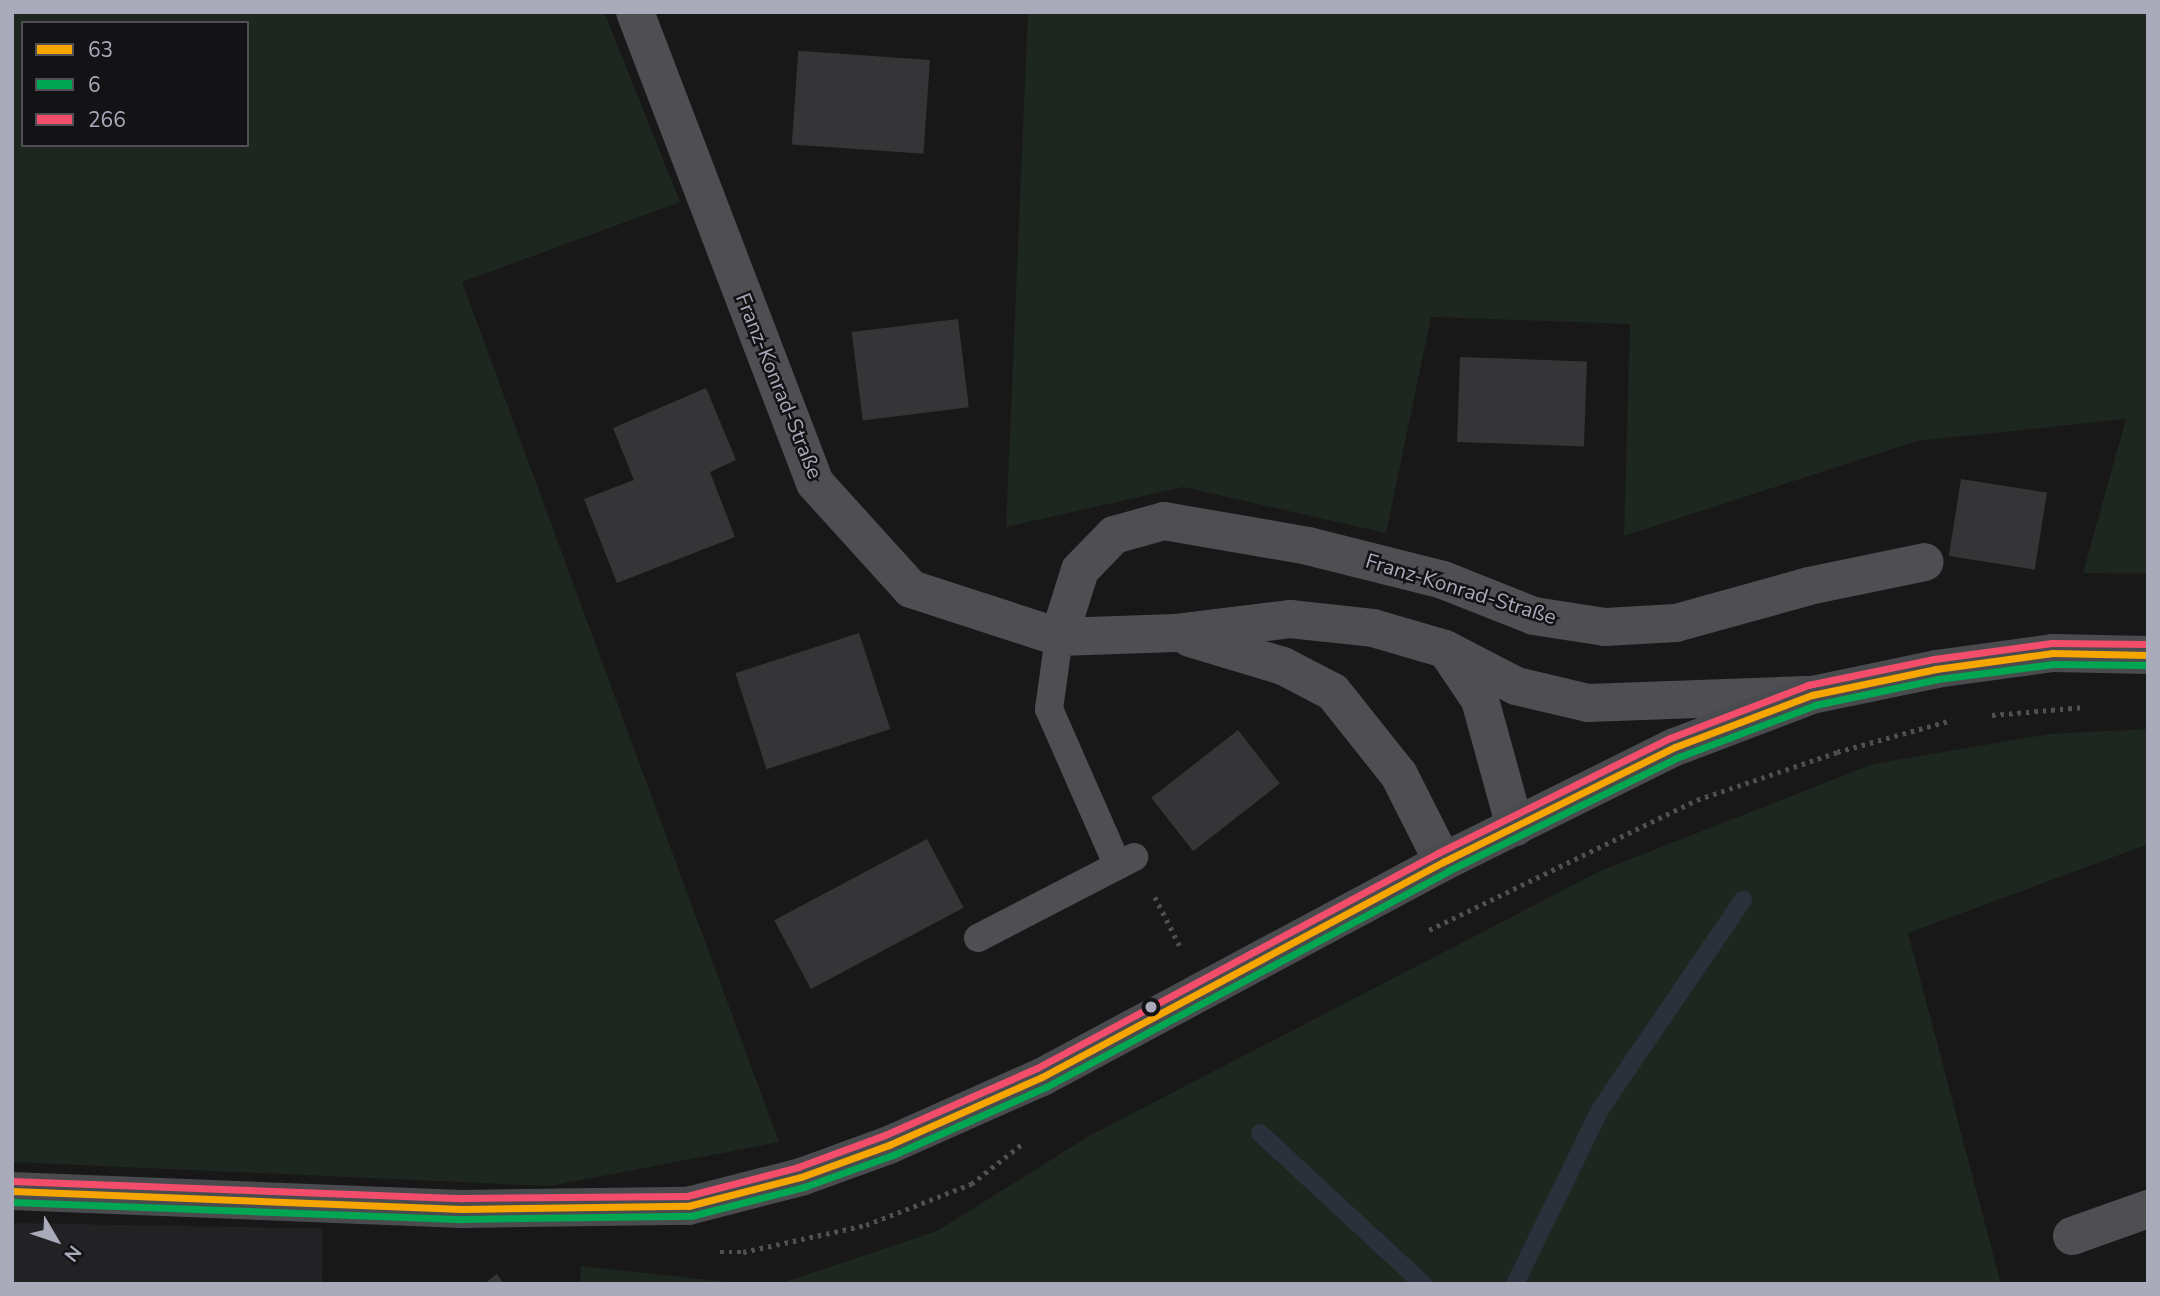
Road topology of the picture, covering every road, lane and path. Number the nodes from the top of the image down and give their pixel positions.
1 (635, 12) edge
2 (1925, 562) dead end
3 (1175, 633) junction
4 (1059, 637) junction
5 (1445, 649) junction
6 (2148, 655) edge
7 (1812, 695) junction
8 (1515, 827) junction
9 (1126, 861) junction
10 (1443, 862) junction
11 (978, 938) dead end
12 (1203, 989) junction
13 (12, 1191) edge
14 (2148, 1209) edge
15 (2072, 1236) dead end

1 - 4 street, Franz-Konrad-Straße
2 - 4 street, Franz-Konrad-Straße
3 - 4 street, Franz-Konrad-Straße
3 - 5 street, Franz-Konrad-Straße
3 - 10 street, Franz-Konrad-Straße
4 - 9 lane
5 - 7 street, Franz-Konrad-Straße
5 - 8 street
6 - 7 main road
7 - 8 main road
8 - 10 main road
9 - 11 lane
9 - 12 path
10 - 12 main road
12 - 13 main road
14 - 15 street

